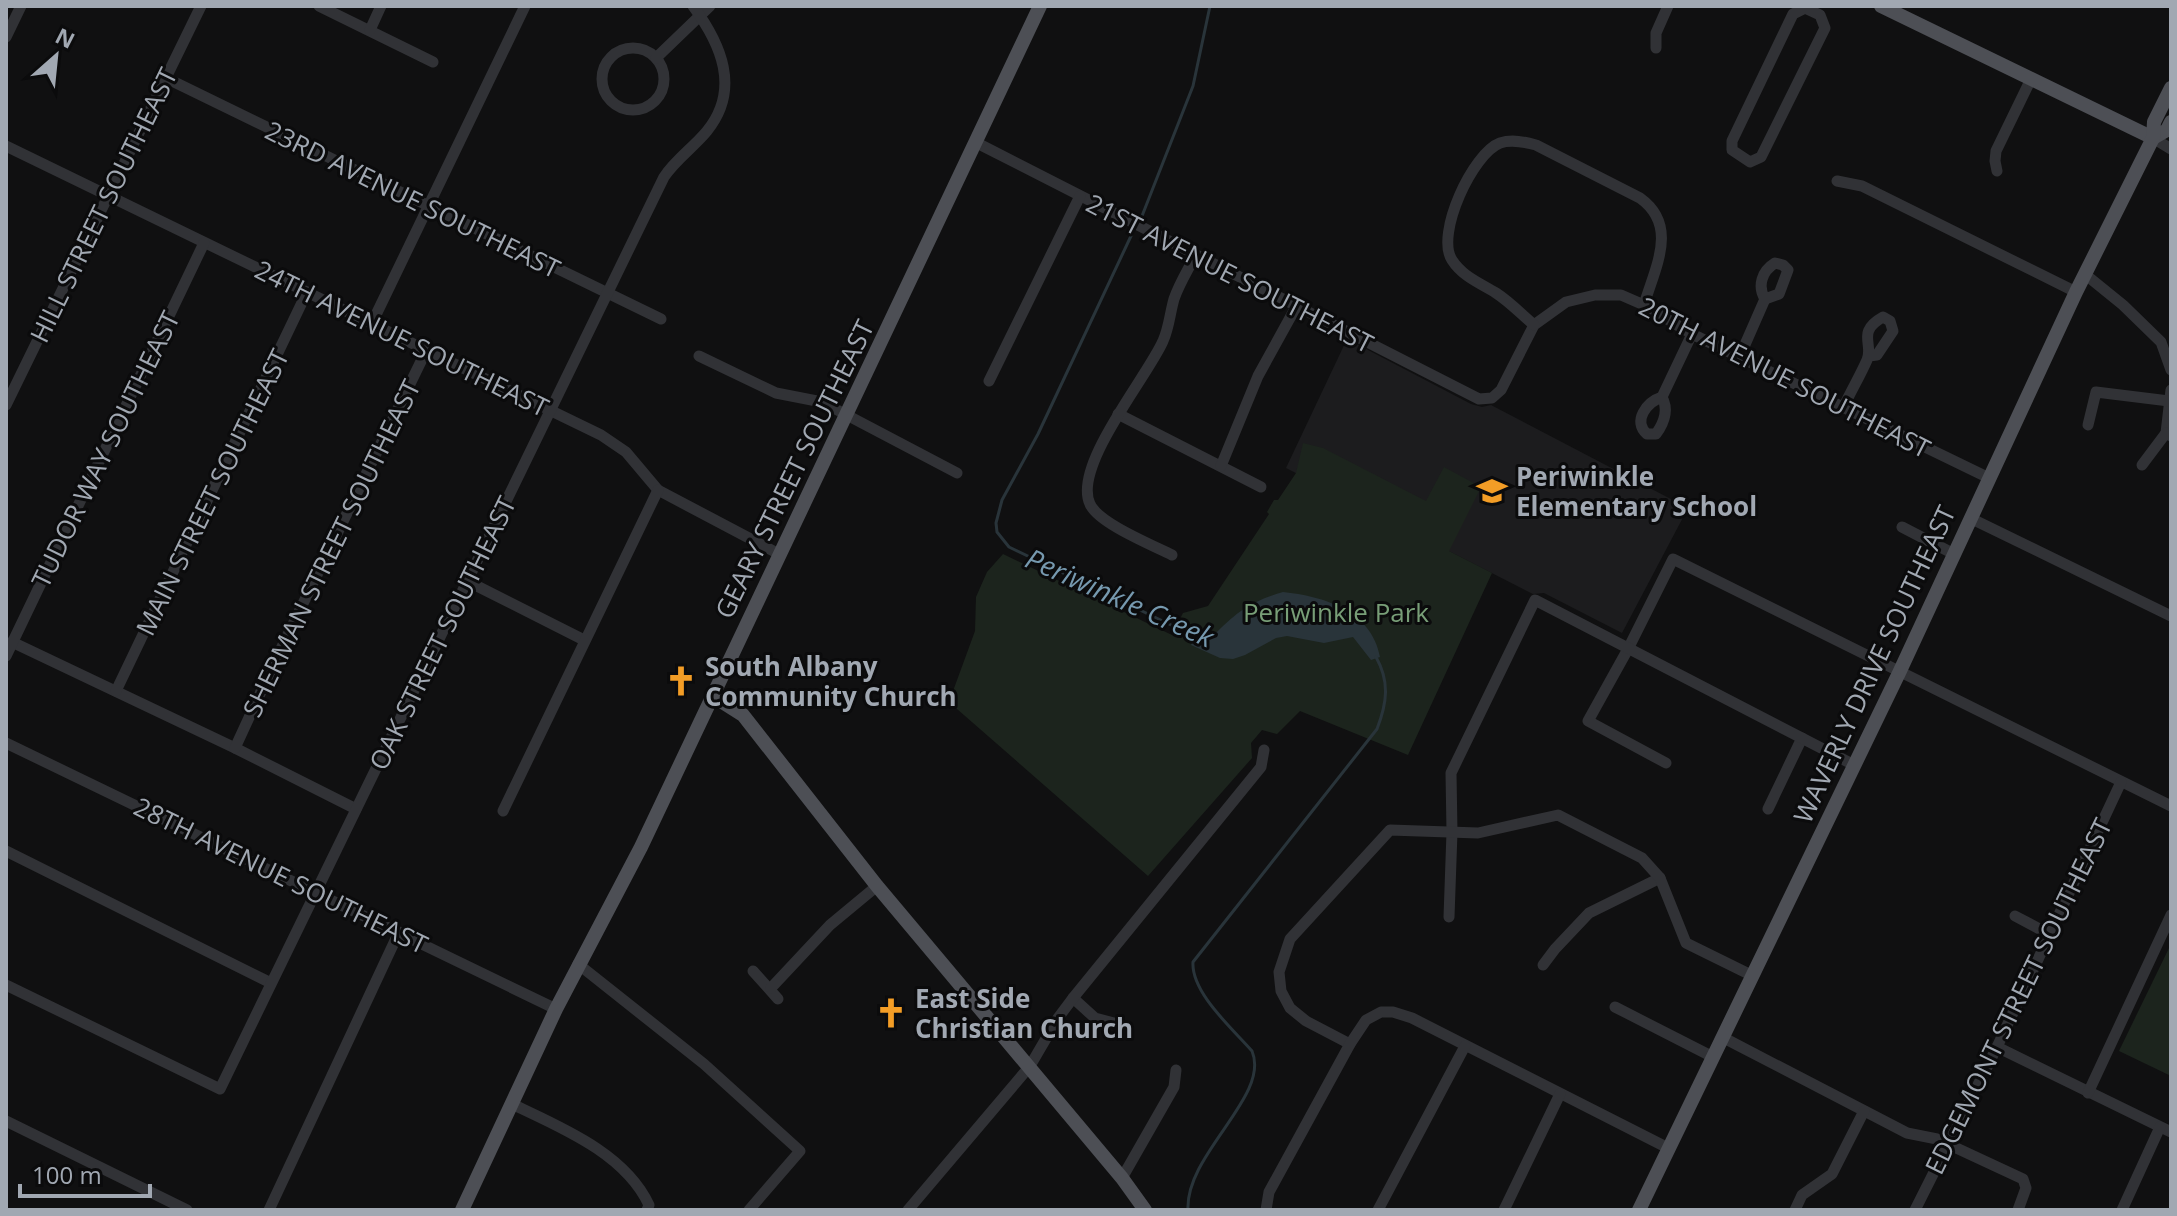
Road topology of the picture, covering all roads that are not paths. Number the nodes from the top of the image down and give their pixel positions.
1 (21, 6) edge
2 (201, 6) edge
3 (319, 6) edge
4 (381, 6) edge
5 (525, 6) edge
6 (693, 6) edge
7 (710, 6) edge
8 (1040, 6) edge
9 (1668, 6) edge
10 (1881, 6) edge
11 (1815, 8) edge
12 (701, 16) junction
13 (370, 30) junction
14 (6, 37) edge
15 (1656, 48) dead end
16 (656, 58) junction
17 (433, 62) dead end
18 (166, 78) junction
19 (2031, 79) junction
20 (2171, 88) edge
21 (2171, 122) edge
22 (2153, 138) junction
23 (977, 143) junction
24 (6, 146) edge
25 (2171, 149) edge
26 (1997, 171) dead end
27 (1837, 181) dead end
28 (1080, 196) junction
29 (108, 197) junction
30 (429, 206) junction
31 (1672, 212) dead end
32 (1659, 218) junction
33 (204, 243) junction
34 (1195, 256) junction
35 (2086, 275) junction
36 (307, 292) junction
37 (2076, 292) junction
38 (607, 293) junction
39 (1765, 299) dead end
40 (1644, 305) junction
41 (1296, 307) junction
42 (661, 319) dead end
43 (372, 323) junction
44 (1534, 325) junction
45 (1692, 334) junction
46 (2166, 340) edge
47 (427, 349) junction
48 (699, 356) dead end
49 (1740, 356) junction
50 (1869, 356) dead end
51 (2171, 370) edge
52 (989, 381) dead end
53 (2170, 395) edge
54 (1662, 397) dead end
55 (1485, 400) joint
56 (6, 405) edge
57 (1844, 406) junction
58 (550, 410) junction
59 (1118, 414) junction
60 (846, 415) junction
61 (2088, 425) dead end
62 (2168, 435) edge
63 (2142, 465) dead end
64 (1221, 466) junction
65 (957, 473) dead end
66 (1989, 478) junction
67 (1261, 487) dead end
68 (658, 490) junction
69 (1970, 518) junction
70 (1902, 527) dead end
71 (779, 554) junction
72 (1954, 554) junction
73 (1172, 555) dead end
74 (467, 581) junction
75 (2171, 616) edge
76 (584, 640) junction
77 (12, 642) junction
78 (1628, 649) junction
79 (6, 656) edge
80 (1899, 673) junction
81 (116, 691) junction
82 (713, 696) junction
83 (1802, 738) junction
84 (6, 743) edge
85 (235, 748) junction
86 (1264, 750) dead end
87 (1666, 763) dead end
88 (1854, 765) junction
89 (2121, 782) junction
90 (2171, 806) edge
91 (356, 809) junction
92 (1768, 809) dead end
93 (503, 811) dead end
94 (1452, 832) junction
95 (6, 851) edge
96 (1660, 878) junction
97 (877, 886) junction
98 (315, 892) junction
99 (2171, 915) edge
100 (2015, 916) dead end
101 (1449, 917) dead end
102 (399, 932) junction
103 (2049, 934) junction
104 (578, 964) junction
105 (1543, 965) dead end
106 (753, 971) dead end
107 (1753, 976) junction
108 (271, 983) junction
109 (6, 985) edge
110 (1073, 998) junction
111 (1615, 1007) dead end
112 (556, 1009) junction
113 (1114, 1023) dead end
114 (1722, 1037) junction
115 (1350, 1044) junction
116 (1465, 1046) junction
117 (1997, 1047) junction
118 (1713, 1057) junction
119 (1030, 1066) junction
120 (1176, 1070) dead end
121 (2088, 1093) junction
122 (1560, 1094) junction
123 (512, 1104) junction
124 (1864, 1111) junction
125 (6, 1121) edge
126 (2165, 1130) edge
127 (1947, 1144) junction
128 (1668, 1148) junction
129 (1122, 1178) junction
130 (648, 1207) edge
131 (187, 1210) edge
132 (269, 1210) edge
133 (462, 1210) edge
134 (749, 1210) edge
135 (908, 1210) edge
136 (1145, 1210) edge
137 (1266, 1210) edge
138 (1378, 1210) edge
139 (1504, 1210) edge
140 (1639, 1210) edge
141 (1795, 1210) edge
142 (1915, 1210) edge
143 (2018, 1210) edge
144 (2122, 1210) edge

1 - 14 street
2 - 18 street, HILL STREET SOUTHEAST
3 - 13 street
4 - 13 street
5 - 30 street
6 - 12 street, OAK STREET SOUTHEAST
7 - 12 street
8 - 23 main road, GEARY STREET SOUTHEAST
9 - 15 street
10 - 19 main road
11 - 11 street
12 - 16 street
12 - 38 street, OAK STREET SOUTHEAST
13 - 17 street
16 - 16 street
18 - 29 street, HILL STREET SOUTHEAST
18 - 30 street, 23RD AVENUE SOUTHEAST
19 - 22 main road
19 - 26 street
20 - 22 main road, WAVERLY DRIVE SOUTHEAST
21 - 22 main road, WAVERLY DRIVE SOUTHEAST
22 - 25 street
22 - 35 main road, WAVERLY DRIVE SOUTHEAST
23 - 28 street, 21ST AVENUE SOUTHEAST
23 - 60 main road, GEARY STREET SOUTHEAST
24 - 29 street, 24TH AVENUE SOUTHEAST
27 - 37 street
28 - 34 street, 21ST AVENUE SOUTHEAST
28 - 52 street
29 - 33 street, 24TH AVENUE SOUTHEAST
29 - 56 street, HILL STREET SOUTHEAST
30 - 38 street, 23RD AVENUE SOUTHEAST
30 - 43 street
31 - 32 street
32 - 40 street
32 - 44 street
33 - 36 street, 24TH AVENUE SOUTHEAST
33 - 77 street, TUDOR WAY SOUTHEAST
34 - 41 street, 21ST AVENUE SOUTHEAST
34 - 59 street
35 - 37 main road, WAVERLY DRIVE SOUTHEAST
35 - 46 street
36 - 43 street, 24TH AVENUE SOUTHEAST
36 - 81 street, MAIN STREET SOUTHEAST
37 - 66 main road, WAVERLY DRIVE SOUTHEAST
38 - 42 street, 23RD AVENUE SOUTHEAST
38 - 58 street, OAK STREET SOUTHEAST
39 - 49 street
40 - 44 street, 20TH AVENUE SOUTHEAST
40 - 45 street, 20TH AVENUE SOUTHEAST
41 - 55 street, 21ST AVENUE SOUTHEAST
41 - 64 street
43 - 47 street, 24TH AVENUE SOUTHEAST
44 - 55 street, 20TH AVENUE SOUTHEAST
45 - 49 street, 20TH AVENUE SOUTHEAST
45 - 54 street
46 - 51 street
47 - 58 street, 24TH AVENUE SOUTHEAST
47 - 85 street, SHERMAN STREET SOUTHEAST
48 - 60 street
49 - 57 street, 20TH AVENUE SOUTHEAST
50 - 57 street
53 - 61 street
53 - 62 street
57 - 66 street, 20TH AVENUE SOUTHEAST
58 - 68 street, 24TH AVENUE SOUTHEAST
58 - 74 street, OAK STREET SOUTHEAST
59 - 64 street
59 - 73 street
60 - 65 street
60 - 71 main road, GEARY STREET SOUTHEAST
62 - 63 street
64 - 67 street
66 - 69 main road, WAVERLY DRIVE SOUTHEAST
68 - 71 street, 24TH AVENUE SOUTHEAST
68 - 76 street
69 - 72 main road, WAVERLY DRIVE SOUTHEAST
69 - 75 street
70 - 72 street
71 - 82 main road, GEARY STREET SOUTHEAST
72 - 80 main road, WAVERLY DRIVE SOUTHEAST
74 - 76 street
74 - 91 street, OAK STREET SOUTHEAST
76 - 93 street
77 - 79 street, TUDOR WAY SOUTHEAST
77 - 81 street
78 - 80 street
78 - 83 street
78 - 87 street
78 - 94 street
80 - 88 main road, WAVERLY DRIVE SOUTHEAST
80 - 89 street
81 - 85 street
82 - 97 main road
82 - 104 main road, GEARY STREET SOUTHEAST
83 - 88 street
83 - 92 street
84 - 98 street, 28TH AVENUE SOUTHEAST
85 - 91 street
86 - 110 street
88 - 107 main road, WAVERLY DRIVE SOUTHEAST
89 - 90 street
89 - 103 street, EDGEMONT STREET SOUTHEAST
91 - 98 street, OAK STREET SOUTHEAST
94 - 96 street
94 - 101 street
94 - 115 street
95 - 108 street
96 - 105 street
96 - 107 street
97 - 106 street
97 - 119 main road
98 - 102 street, 28TH AVENUE SOUTHEAST
98 - 108 street, OAK STREET SOUTHEAST
99 - 121 street
100 - 103 street
102 - 112 street, 28TH AVENUE SOUTHEAST
102 - 132 street
103 - 117 street, EDGEMONT STREET SOUTHEAST
104 - 112 main road, GEARY STREET SOUTHEAST
104 - 134 street
107 - 114 main road, WAVERLY DRIVE SOUTHEAST
108 - 109 street, OAK STREET SOUTHEAST
110 - 113 street
110 - 119 street
111 - 118 street
112 - 123 main road, GEARY STREET SOUTHEAST
114 - 118 main road, WAVERLY DRIVE SOUTHEAST
114 - 124 street
115 - 116 street
115 - 137 street
116 - 122 street
116 - 138 street
117 - 121 street
117 - 127 street, EDGEMONT STREET SOUTHEAST
118 - 128 main road, WAVERLY DRIVE SOUTHEAST
119 - 129 main road
119 - 135 street
120 - 129 street
121 - 126 street
122 - 128 street
122 - 139 street
123 - 130 street
123 - 133 main road, GEARY STREET SOUTHEAST
124 - 127 street
124 - 141 street
125 - 131 street
126 - 144 street
127 - 142 street, EDGEMONT STREET SOUTHEAST
127 - 143 street
128 - 140 main road, WAVERLY DRIVE SOUTHEAST
129 - 136 main road

